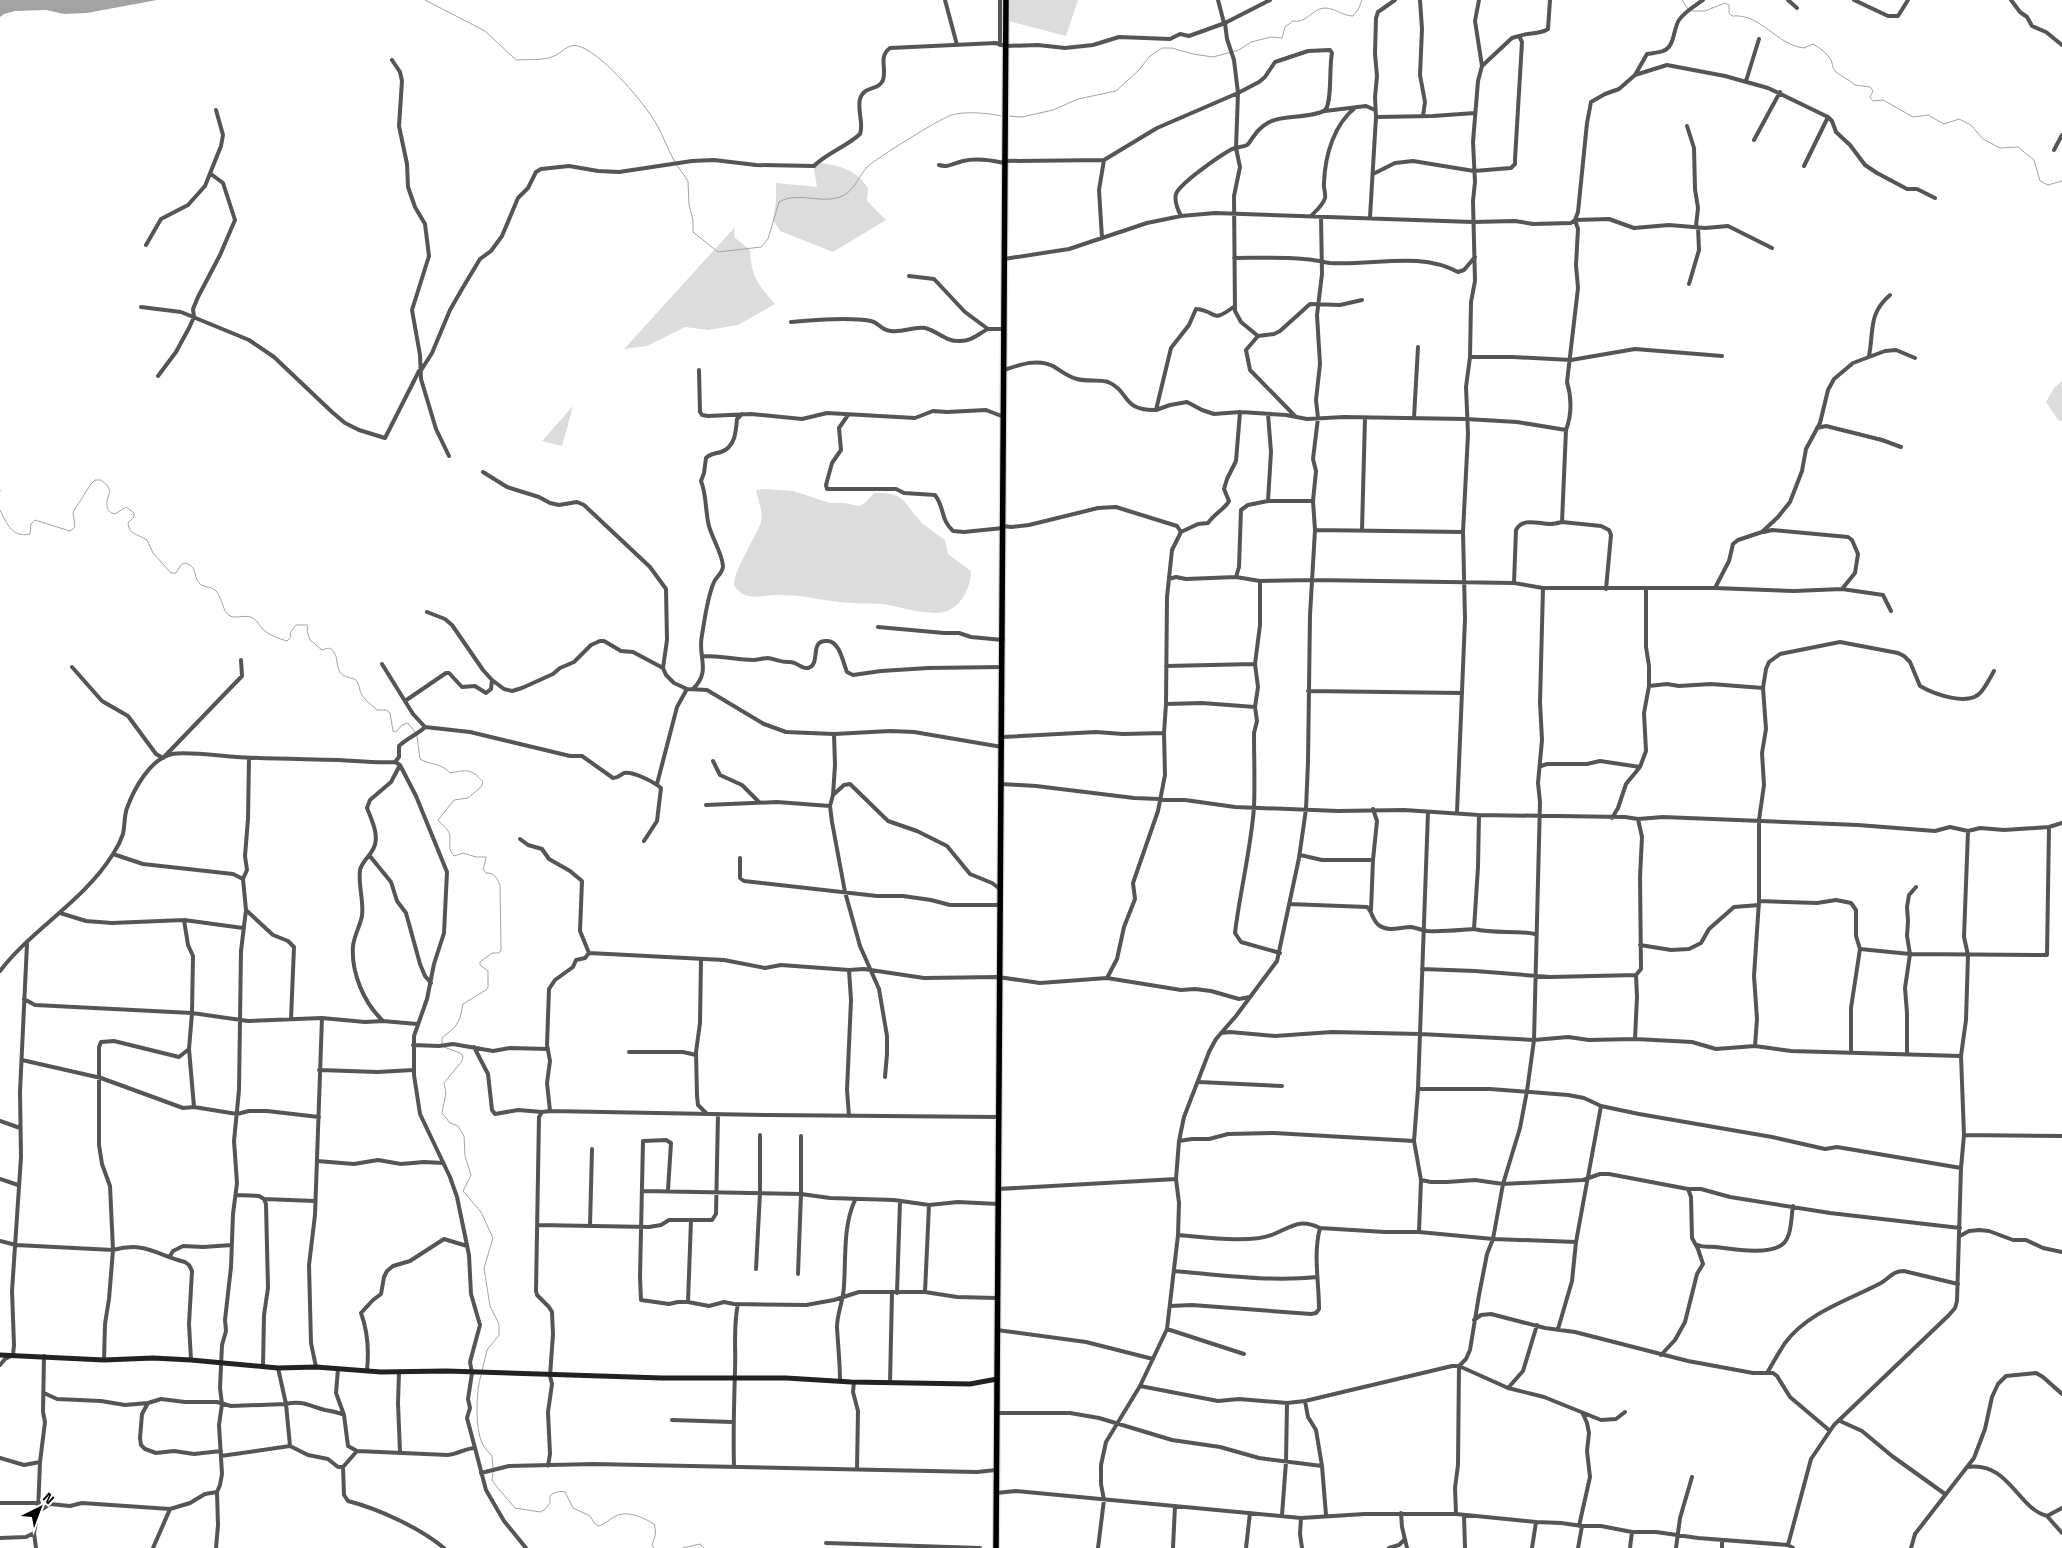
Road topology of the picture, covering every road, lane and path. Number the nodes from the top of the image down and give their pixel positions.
1 (945, 0) edge
2 (1000, 0) edge
3 (1006, 0) edge
4 (1218, 0) edge
5 (1395, 0) edge
6 (1420, 0) edge
7 (1479, 0) edge
8 (1550, 0) edge
9 (1703, 0) edge
10 (1788, 0) edge
11 (1854, 0) edge
12 (1908, 0) edge
13 (2011, 0) edge
14 (1266, 1) edge
15 (1797, 8) dead end
16 (1225, 23) junction
17 (1519, 36) junction
18 (1759, 39) dead end
19 (958, 45) junction
20 (2062, 45) edge
21 (1002, 46) junction
22 (392, 60) dead end
23 (1482, 66) junction
24 (1634, 75) junction
25 (1746, 81) junction
26 (1780, 92) junction
27 (1238, 93) junction
28 (1356, 107) junction
29 (216, 110) dead end
30 (1375, 110) junction
31 (1325, 111) junction
32 (1475, 113) junction
33 (1423, 116) junction
34 (1376, 117) junction
35 (1828, 117) junction
36 (1687, 126) dead end
37 (2062, 135) edge
38 (1754, 140) dead end
39 (1236, 148) junction
40 (2054, 150) dead end
41 (1104, 160) junction
42 (1004, 162) junction
43 (939, 165) dead end
44 (1804, 166) dead end
45 (1474, 171) junction
46 (211, 174) junction
47 (1373, 174) junction
48 (1935, 198) dead end
49 (1236, 213) junction
50 (1181, 216) junction
51 (1311, 216) junction
52 (1321, 217) junction
53 (1370, 217) junction
54 (1575, 220) junction
55 (1473, 222) junction
56 (1697, 227) junction
57 (1102, 238) junction
58 (146, 245) dead end
59 (1772, 248) dead end
60 (1475, 257) junction
61 (1234, 258) junction
62 (1004, 259) junction
63 (1321, 261) junction
64 (909, 276) dead end
65 (1690, 284) dead end
66 (1890, 295) dead end
67 (1362, 300) dead end
68 (1319, 303) junction
69 (1235, 306) junction
70 (141, 307) dead end
71 (194, 317) junction
72 (791, 322) dead end
73 (988, 329) junction
74 (1004, 329) junction
75 (1258, 336) junction
76 (1418, 347) dead end
77 (1722, 356) dead end
78 (1869, 356) junction
79 (1470, 357) junction
80 (1915, 358) dead end
81 (1571, 360) junction
82 (421, 366) junction
83 (699, 370) dead end
84 (1004, 370) junction
85 (420, 372) junction
86 (158, 376) dead end
87 (1156, 410) junction
88 (1240, 412) junction
89 (742, 414) junction
90 (1268, 414) junction
91 (848, 415) junction
92 (1295, 416) junction
93 (1004, 417) junction
94 (1318, 418) junction
95 (1365, 418) junction
96 (1414, 418) junction
97 (1466, 419) junction
98 (1817, 428) junction
99 (1566, 430) junction
100 (1901, 447) dead end
101 (449, 456) dead end
102 (483, 472) dead end
103 (1268, 501) junction
104 (1313, 501) junction
105 (1562, 522) junction
106 (1003, 527) junction
107 (1316, 530) junction
108 (1362, 530) junction
109 (1180, 532) junction
110 (1463, 532) junction
111 (1762, 532) junction
112 (1236, 577) junction
113 (1169, 579) junction
114 (1314, 580) junction
115 (1260, 581) junction
116 (1464, 582) junction
117 (1514, 583) junction
118 (1544, 588) junction
119 (1715, 588) junction
120 (1606, 589) junction
121 (1646, 589) junction
122 (1842, 590) junction
123 (1891, 611) dead end
124 (427, 612) dead end
125 (878, 627) dead end
126 (1002, 640) junction
127 (703, 656) junction
128 (242, 660) dead end
129 (382, 664) dead end
130 (1255, 664) junction
131 (1166, 666) junction
132 (72, 667) dead end
133 (1002, 667) junction
134 (663, 668) junction
135 (1994, 671) dead end
136 (492, 680) junction
137 (1650, 686) junction
138 (1764, 688) junction
139 (687, 689) junction
140 (693, 689) junction
141 (1308, 691) junction
142 (1462, 694) junction
143 (405, 701) junction
144 (1166, 704) junction
145 (1255, 707) junction
146 (425, 727) junction
147 (1164, 733) junction
148 (834, 734) junction
149 (1002, 737) junction
150 (1002, 747) junction
151 (163, 758) junction
152 (249, 758) junction
153 (713, 761) dead end
154 (395, 762) junction
155 (400, 766) junction
156 (1541, 766) junction
157 (1640, 768) junction
158 (657, 784) junction
159 (1001, 784) junction
160 (833, 795) junction
161 (1159, 799) junction
162 (759, 802) junction
163 (706, 805) dead end
164 (830, 806) junction
165 (1254, 807) junction
166 (1306, 809) junction
167 (1373, 809) junction
168 (1428, 812) junction
169 (1457, 812) junction
170 (1479, 815) junction
171 (1538, 816) junction
172 (1612, 818) junction
173 (1638, 819) junction
174 (1759, 820) junction
175 (2062, 823) edge
176 (2049, 827) junction
177 (1968, 830) junction
178 (520, 839) dead end
179 (644, 841) dead end
180 (113, 854) junction
181 (369, 854) junction
182 (1300, 855) junction
183 (740, 858) dead end
184 (1373, 860) junction
185 (243, 879) junction
186 (1916, 887) dead end
187 (1000, 889) junction
188 (845, 892) junction
189 (1759, 903) junction
190 (1289, 904) junction
191 (1000, 905) junction
192 (246, 910) junction
193 (1371, 910) junction
194 (60, 913) junction
195 (184, 920) junction
196 (242, 928) junction
197 (1474, 930) junction
198 (1424, 931) junction
199 (1535, 934) junction
200 (27, 944) junction
201 (1640, 945) junction
202 (1860, 949) junction
203 (589, 953) junction
204 (1280, 953) junction
205 (1910, 954) junction
206 (1968, 955) junction
207 (700, 960) junction
208 (1422, 969) junction
209 (849, 970) junction
210 (872, 970) junction
211 (0, 971) edge
212 (1636, 975) junction
213 (1534, 976) junction
214 (998, 978) junction
215 (1106, 978) junction
216 (431, 983) junction
217 (1250, 997) junction
218 (24, 999) junction
219 (192, 1013) junction
220 (291, 1018) junction
221 (322, 1018) junction
222 (239, 1020) junction
223 (383, 1021) junction
224 (417, 1024) junction
225 (1221, 1033) junction
226 (1420, 1034) junction
227 (1634, 1039) junction
228 (1534, 1040) junction
229 (413, 1045) junction
230 (1755, 1046) junction
231 (474, 1047) junction
232 (189, 1049) junction
233 (548, 1049) junction
234 (629, 1052) dead end
235 (1851, 1052) junction
236 (1907, 1054) junction
237 (696, 1055) junction
238 (1961, 1056) junction
239 (22, 1060) junction
240 (319, 1070) junction
241 (413, 1070) junction
242 (98, 1077) junction
243 (885, 1077) dead end
244 (1199, 1082) junction
245 (1282, 1086) dead end
246 (1418, 1089) junction
247 (1527, 1090) junction
248 (1601, 1106) junction
249 (194, 1108) junction
250 (550, 1110) junction
251 (542, 1112) junction
252 (237, 1114) junction
253 (707, 1114) junction
254 (718, 1114) junction
255 (850, 1116) junction
256 (999, 1116) junction
257 (319, 1117) junction
258 (0, 1121) edge
259 (20, 1128) junction
260 (760, 1135) dead end
261 (1964, 1135) junction
262 (800, 1136) dead end
263 (2062, 1136) edge
264 (1179, 1141) junction
265 (1414, 1141) junction
266 (592, 1150) dead end
267 (317, 1162) junction
268 (443, 1163) junction
269 (1961, 1168) junction
270 (1587, 1178) junction
271 (0, 1179) edge
272 (1176, 1179) junction
273 (1421, 1180) junction
274 (1502, 1184) junction
275 (18, 1185) junction
276 (998, 1189) junction
277 (1688, 1189) junction
278 (668, 1190) junction
279 (644, 1191) junction
280 (717, 1192) junction
281 (760, 1193) junction
282 (801, 1194) junction
283 (236, 1195) junction
284 (264, 1199) junction
285 (855, 1200) junction
286 (315, 1201) junction
287 (900, 1201) junction
288 (929, 1204) junction
289 (998, 1204) junction
290 (1793, 1206) junction
291 (691, 1220) junction
292 (538, 1225) junction
293 (590, 1226) junction
294 (642, 1227) junction
295 (1320, 1228) junction
296 (1960, 1228) junction
297 (1419, 1232) junction
298 (1178, 1235) junction
299 (1960, 1236) junction
300 (1493, 1239) junction
301 (0, 1242) edge
302 (1576, 1242) junction
303 (1695, 1243) junction
304 (16, 1245) junction
305 (232, 1245) junction
306 (466, 1246) junction
307 (113, 1250) junction
308 (2062, 1252) edge
309 (170, 1256) junction
310 (756, 1268) dead end
311 (1174, 1271) junction
312 (798, 1274) dead end
313 (1317, 1277) junction
314 (1958, 1284) junction
315 (925, 1292) junction
316 (892, 1293) junction
317 (897, 1293) junction
318 (844, 1296) junction
319 (997, 1298) junction
320 (688, 1302) junction
321 (738, 1304) junction
322 (1170, 1306) junction
323 (1474, 1320) junction
324 (1537, 1325) junction
325 (1167, 1329) junction
326 (1558, 1329) junction
327 (997, 1330) junction
328 (0, 1354) edge
329 (1244, 1354) dead end
330 (1661, 1354) junction
331 (13, 1355) junction
332 (44, 1356) junction
333 (1153, 1359) junction
334 (104, 1360) junction
335 (191, 1360) junction
336 (222, 1362) junction
337 (0, 1365) edge
338 (263, 1366) junction
339 (1459, 1366) junction
340 (316, 1367) junction
341 (278, 1368) junction
342 (338, 1368) junction
343 (367, 1370) junction
344 (399, 1372) junction
345 (474, 1373) junction
346 (1767, 1373) junction
347 (550, 1376) junction
348 (734, 1379) junction
349 (997, 1379) junction
350 (840, 1381) junction
351 (854, 1382) junction
352 (890, 1383) junction
353 (1140, 1386) junction
354 (1508, 1388) junction
355 (44, 1393) junction
356 (2062, 1394) edge
357 (1304, 1401) junction
358 (148, 1403) junction
359 (1287, 1403) junction
360 (222, 1404) junction
361 (286, 1404) junction
362 (1625, 1412) dead end
363 (997, 1413) junction
364 (344, 1414) junction
365 (1583, 1414) junction
366 (672, 1420) dead end
367 (1840, 1420) junction
368 (732, 1422) junction
369 (1116, 1424) junction
370 (1829, 1430) junction
371 (290, 1446) junction
372 (475, 1448) junction
373 (357, 1451) junction
374 (400, 1452) junction
375 (221, 1453) junction
376 (0, 1458) edge
377 (40, 1462) junction
378 (1286, 1462) junction
379 (548, 1466) junction
380 (1322, 1466) junction
381 (343, 1467) junction
382 (734, 1467) junction
383 (1967, 1467) junction
384 (857, 1469) junction
385 (996, 1470) junction
386 (481, 1473) junction
387 (1692, 1477) dead end
388 (217, 1492) junction
389 (996, 1493) junction
390 (1945, 1494) junction
391 (1104, 1500) junction
392 (39, 1503) junction
393 (0, 1504) edge
394 (1175, 1506) junction
395 (2062, 1508) edge
396 (170, 1509) junction
397 (38, 1512) junction
398 (1250, 1513) junction
399 (1401, 1513) junction
400 (1456, 1514) junction
401 (1282, 1515) junction
402 (1326, 1515) junction
403 (1464, 1515) junction
404 (2046, 1516) junction
405 (1302, 1518) junction
406 (1536, 1522) junction
407 (1580, 1526) junction
408 (1632, 1532) junction
409 (34, 1533) junction
410 (2062, 1533) edge
411 (1678, 1535) junction
412 (0, 1538) edge
413 (1405, 1539) junction
414 (1722, 1540) junction
415 (826, 1543) dead end
416 (1788, 1545) junction
417 (36, 1548) edge
418 (153, 1548) edge
419 (216, 1548) edge
420 (444, 1548) edge
421 (526, 1548) edge
422 (980, 1548) edge
423 (996, 1548) edge
424 (1098, 1548) edge
425 (1173, 1548) edge
426 (1246, 1548) edge
427 (1302, 1548) edge
428 (1389, 1548) edge
429 (1407, 1548) edge
430 (1465, 1548) edge
431 (1532, 1548) edge
432 (1578, 1548) edge
433 (1630, 1548) edge
434 (1676, 1548) edge
435 (1722, 1548) edge
436 (1793, 1548) edge
437 (1911, 1548) edge

1 - 19 street
2 - 21 street
3 - 21 main road
4 - 16 street
5 - 30 street
6 - 33 street
7 - 23 street
8 - 17 street
9 - 24 street
10 - 15 street
11 - 12 street
13 - 20 street
14 - 16 street
16 - 21 street
16 - 27 street
17 - 23 street
17 - 45 street
18 - 25 street
19 - 21 street
19 - 85 street
21 - 42 main road
22 - 82 street
23 - 32 street
24 - 25 street
24 - 54 street
25 - 26 street
26 - 35 street
26 - 38 street
27 - 31 street
27 - 39 street
27 - 41 street
28 - 30 street
28 - 31 street
28 - 51 street
29 - 46 street
30 - 34 street
31 - 39 street
32 - 33 street
32 - 45 street
33 - 34 street
34 - 47 street
35 - 44 street
35 - 48 street
36 - 56 street
37 - 40 street
39 - 49 street
39 - 50 street
41 - 42 street
41 - 57 street
42 - 43 street
42 - 62 main road
45 - 47 street
45 - 55 street
46 - 58 street
46 - 71 street
47 - 53 street
49 - 50 street
49 - 51 street
49 - 61 street
50 - 57 street
51 - 52 street
52 - 53 street
52 - 63 street
53 - 55 street
54 - 55 street
54 - 56 street
54 - 81 street
55 - 60 street
56 - 59 street
56 - 65 street
57 - 62 street
60 - 63 street
60 - 79 street
61 - 63 street
61 - 69 street
62 - 74 main road
63 - 68 street
64 - 73 street
66 - 78 street
67 - 68 street
68 - 75 street
68 - 94 street
69 - 75 street
69 - 87 street
70 - 71 street
71 - 82 street
71 - 86 street
72 - 73 street
73 - 74 street
74 - 84 main road
75 - 92 street
76 - 96 street
77 - 81 street
78 - 80 street
78 - 98 street
79 - 81 street
79 - 97 street
81 - 99 street
82 - 85 street
83 - 89 street
84 - 87 street
84 - 93 main road
85 - 101 street
87 - 88 street
88 - 90 street
88 - 109 street
89 - 91 street
89 - 127 street
90 - 92 street
90 - 103 street
91 - 93 street
91 - 106 street
92 - 94 street
93 - 106 main road
94 - 95 street
94 - 104 street
95 - 96 street
95 - 108 street
96 - 97 street
97 - 99 street
97 - 110 street
98 - 100 street
98 - 111 street
99 - 105 street
102 - 134 street
103 - 104 street
103 - 112 street
104 - 107 street
105 - 117 street
105 - 120 street
106 - 109 street
106 - 126 main road
107 - 108 street
107 - 114 street
108 - 110 street
109 - 113 street
110 - 116 street
111 - 119 street
111 - 122 street
112 - 113 street
112 - 115 street
113 - 131 street
114 - 115 street
114 - 116 street
114 - 141 street
115 - 130 street
116 - 117 street
116 - 142 street
117 - 118 street
118 - 120 street
118 - 156 street
119 - 121 street
119 - 122 street
120 - 121 street
121 - 137 street
122 - 123 street
124 - 136 street
125 - 126 street
126 - 133 main road
127 - 133 street
127 - 140 street
128 - 151 street
129 - 143 street
130 - 131 street
130 - 145 street
131 - 144 street
132 - 151 street
133 - 149 main road
134 - 136 street
134 - 139 street
135 - 138 street
136 - 143 street
137 - 138 street
137 - 157 street
138 - 174 street
139 - 140 street
139 - 158 street
140 - 148 street
141 - 142 street
141 - 166 street
142 - 169 street
143 - 146 street
144 - 145 street
144 - 147 street
145 - 165 street
146 - 154 street
146 - 158 street
147 - 149 street
147 - 161 street
148 - 150 street
148 - 160 street
149 - 150 main road
150 - 159 main road
151 - 152 street
151 - 180 street
152 - 154 street
152 - 185 street
153 - 162 street
154 - 155 street
155 - 181 street
155 - 216 street
156 - 157 street
156 - 171 street
157 - 172 street
158 - 179 street
159 - 161 street
159 - 187 main road
160 - 164 street
160 - 187 street
161 - 165 street
161 - 215 street
162 - 163 street
162 - 164 street
164 - 188 street
165 - 166 street
165 - 204 street
166 - 167 street
166 - 182 street
167 - 168 street
167 - 184 street
168 - 169 street
168 - 198 street
169 - 170 street
170 - 171 street
170 - 197 street
171 - 172 street
171 - 199 street
172 - 173 street
173 - 174 street
173 - 201 street
174 - 177 street
174 - 189 street
175 - 176 street
176 - 177 street
176 - 206 street
177 - 206 street
178 - 203 street
180 - 185 street
180 - 194 street
181 - 216 street
181 - 223 street
182 - 184 street
182 - 190 street
183 - 188 street
184 - 193 street
185 - 192 street
186 - 205 street
187 - 191 main road
188 - 191 street
188 - 210 street
189 - 201 street
189 - 202 street
189 - 230 street
190 - 193 street
190 - 204 street
191 - 214 main road
192 - 196 street
192 - 220 street
193 - 198 street
194 - 195 street
194 - 200 street
195 - 196 street
195 - 219 street
196 - 222 street
197 - 198 street
197 - 199 street
198 - 208 street
199 - 213 street
200 - 211 street
200 - 218 street
201 - 212 street
202 - 205 street
202 - 235 street
203 - 207 street
203 - 233 street
204 - 217 street
205 - 206 street
205 - 236 street
206 - 238 street
207 - 209 street
207 - 237 street
208 - 213 street
208 - 226 street
209 - 210 street
209 - 255 street
210 - 214 street
210 - 243 street
212 - 213 street
212 - 227 street
213 - 228 street
214 - 215 street
214 - 256 main road
215 - 217 street
216 - 224 street
217 - 225 street
218 - 219 street
218 - 239 street
219 - 222 street
219 - 232 street
220 - 221 street
220 - 222 street
221 - 223 street
221 - 240 street
222 - 252 street
223 - 224 street
224 - 229 street
225 - 226 street
225 - 244 street
226 - 228 street
226 - 246 street
227 - 228 street
227 - 230 street
228 - 247 street
229 - 231 street
229 - 241 street
230 - 235 street
231 - 233 street
231 - 251 street
232 - 242 street
232 - 249 street
233 - 250 street
234 - 237 street
235 - 236 street
236 - 238 street
237 - 253 street
238 - 261 street
239 - 242 street
239 - 259 street
240 - 241 street
240 - 257 street
241 - 268 street
242 - 249 street
242 - 307 street
244 - 245 street
244 - 264 street
246 - 247 street
246 - 265 street
247 - 248 street
247 - 274 street
248 - 269 street
248 - 270 street
249 - 252 street
250 - 251 street
250 - 253 street
251 - 292 street
252 - 257 street
252 - 283 street
253 - 254 street
254 - 255 street
254 - 280 street
255 - 256 street
256 - 276 main road
257 - 267 street
258 - 259 street
259 - 275 street
260 - 281 street
261 - 263 street
261 - 269 street
262 - 282 street
264 - 265 street
264 - 272 street
265 - 273 street
266 - 293 street
267 - 268 street
267 - 286 street
268 - 306 street
269 - 296 street
270 - 274 street
270 - 277 street
270 - 302 street
271 - 275 street
272 - 276 street
272 - 298 street
273 - 274 street
273 - 297 street
274 - 300 street
275 - 304 street
276 - 289 main road
277 - 290 street
277 - 303 street
278 - 279 street
278 - 279 street
278 - 280 street
279 - 294 street
280 - 281 street
280 - 291 street
281 - 282 street
281 - 310 street
282 - 285 street
282 - 312 street
283 - 284 street
283 - 305 street
284 - 286 street
284 - 338 street
285 - 287 street
285 - 318 street
286 - 340 street
287 - 288 street
287 - 317 street
288 - 289 street
288 - 315 street
289 - 319 main road
290 - 296 street
290 - 303 street
291 - 294 street
291 - 320 street
292 - 293 street
292 - 347 street
293 - 294 street
294 - 320 street
295 - 297 street
295 - 298 street
295 - 313 street
296 - 299 street
297 - 300 street
298 - 311 street
299 - 308 street
299 - 314 street
300 - 302 street
300 - 323 street
301 - 304 street
302 - 326 street
303 - 330 street
304 - 307 street
304 - 331 street
305 - 309 street
305 - 336 street
306 - 343 street
306 - 345 street
307 - 309 street
307 - 334 street
309 - 335 street
311 - 313 street
311 - 322 street
313 - 322 street
314 - 346 street
314 - 367 street
315 - 317 street
315 - 319 street
316 - 317 street
316 - 318 street
316 - 352 street
318 - 321 street
318 - 350 street
319 - 327 main road
320 - 321 street
321 - 348 street
322 - 325 street
323 - 324 street
323 - 339 street
324 - 326 street
324 - 354 street
325 - 329 street
325 - 333 street
326 - 330 street
327 - 333 street
327 - 349 main road
328 - 331 street
330 - 346 street
331 - 332 street
331 - 337 street
332 - 334 street
332 - 355 street
333 - 353 street
334 - 335 street
335 - 336 street
336 - 338 street
336 - 360 street
338 - 341 street
339 - 354 street
339 - 357 street
339 - 400 street
340 - 341 street
340 - 342 street
341 - 361 street
342 - 343 street
342 - 364 street
343 - 344 street
344 - 345 street
344 - 374 street
345 - 347 street
345 - 372 street
346 - 370 street
347 - 348 street
347 - 379 street
348 - 350 street
348 - 368 street
349 - 352 street
349 - 363 main road
350 - 351 street
351 - 352 street
351 - 384 street
353 - 359 street
353 - 369 street
354 - 365 street
355 - 358 street
355 - 377 street
356 - 383 street
357 - 359 street
357 - 380 street
358 - 360 street
358 - 375 street
359 - 378 street
360 - 361 street
360 - 375 street
361 - 364 street
361 - 371 street
362 - 365 street
363 - 369 street
363 - 385 main road
364 - 373 street
365 - 407 street
366 - 368 street
367 - 370 street
367 - 390 street
368 - 382 street
369 - 378 street
369 - 391 street
370 - 416 street
371 - 375 street
371 - 381 street
372 - 374 street
372 - 386 street
373 - 374 street
373 - 381 street
375 - 388 street
376 - 377 street
377 - 392 street
378 - 380 street
378 - 401 street
379 - 382 street
379 - 386 street
380 - 402 street
381 - 420 street
382 - 384 street
383 - 390 street
383 - 404 street
384 - 385 street
385 - 389 main road
386 - 421 street
387 - 411 street
388 - 396 street
388 - 419 street
389 - 391 street
389 - 423 main road
390 - 437 street
391 - 394 street
391 - 424 street
392 - 393 street
392 - 397 street
394 - 398 street
394 - 425 street
395 - 404 street
396 - 397 street
396 - 418 street
397 - 409 street
398 - 401 street
398 - 426 street
399 - 400 street
399 - 402 street
399 - 413 street
400 - 403 street
401 - 405 street
402 - 405 street
403 - 406 street
403 - 430 street
404 - 410 street
405 - 427 street
406 - 407 street
406 - 431 street
407 - 408 street
407 - 432 street
408 - 411 street
408 - 433 street
409 - 412 street
409 - 417 street
411 - 414 street
411 - 434 street
413 - 428 street
413 - 429 street
414 - 416 street
414 - 435 street
415 - 422 street
416 - 436 street

